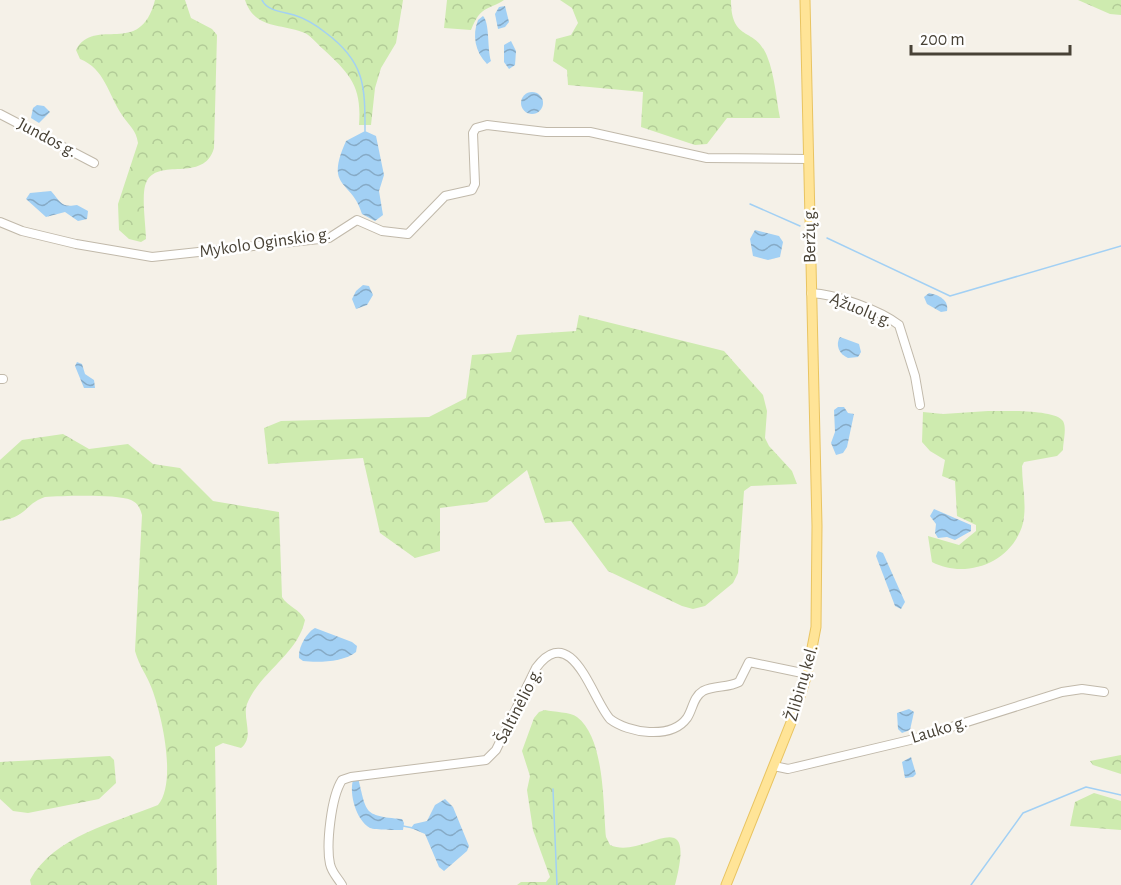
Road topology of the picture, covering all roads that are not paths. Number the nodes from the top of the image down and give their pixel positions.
1 (805, 0) edge
2 (0, 114) edge
3 (808, 159) junction
4 (94, 163) dead end
5 (0, 222) edge
6 (811, 293) junction
7 (920, 405) dead end
8 (815, 469) joint
9 (807, 674) junction
10 (1104, 692) dead end
11 (774, 766) junction
12 (342, 885) edge
13 (726, 885) edge

1 - 3 main road, Beržų g.
2 - 4 street, Jundos g.
3 - 5 street, Mykolo Oginskio g.
3 - 6 main road, Beržų g.
6 - 7 street, Ąžuolų g.
6 - 8 main road, Beržų g.
8 - 9 main road, Žlibinų kel.
9 - 11 main road, Žlibinų kel.
9 - 12 street, Šaltinėlio g.
10 - 11 street, Lauko g.
11 - 13 main road, Žlibinų kel.

